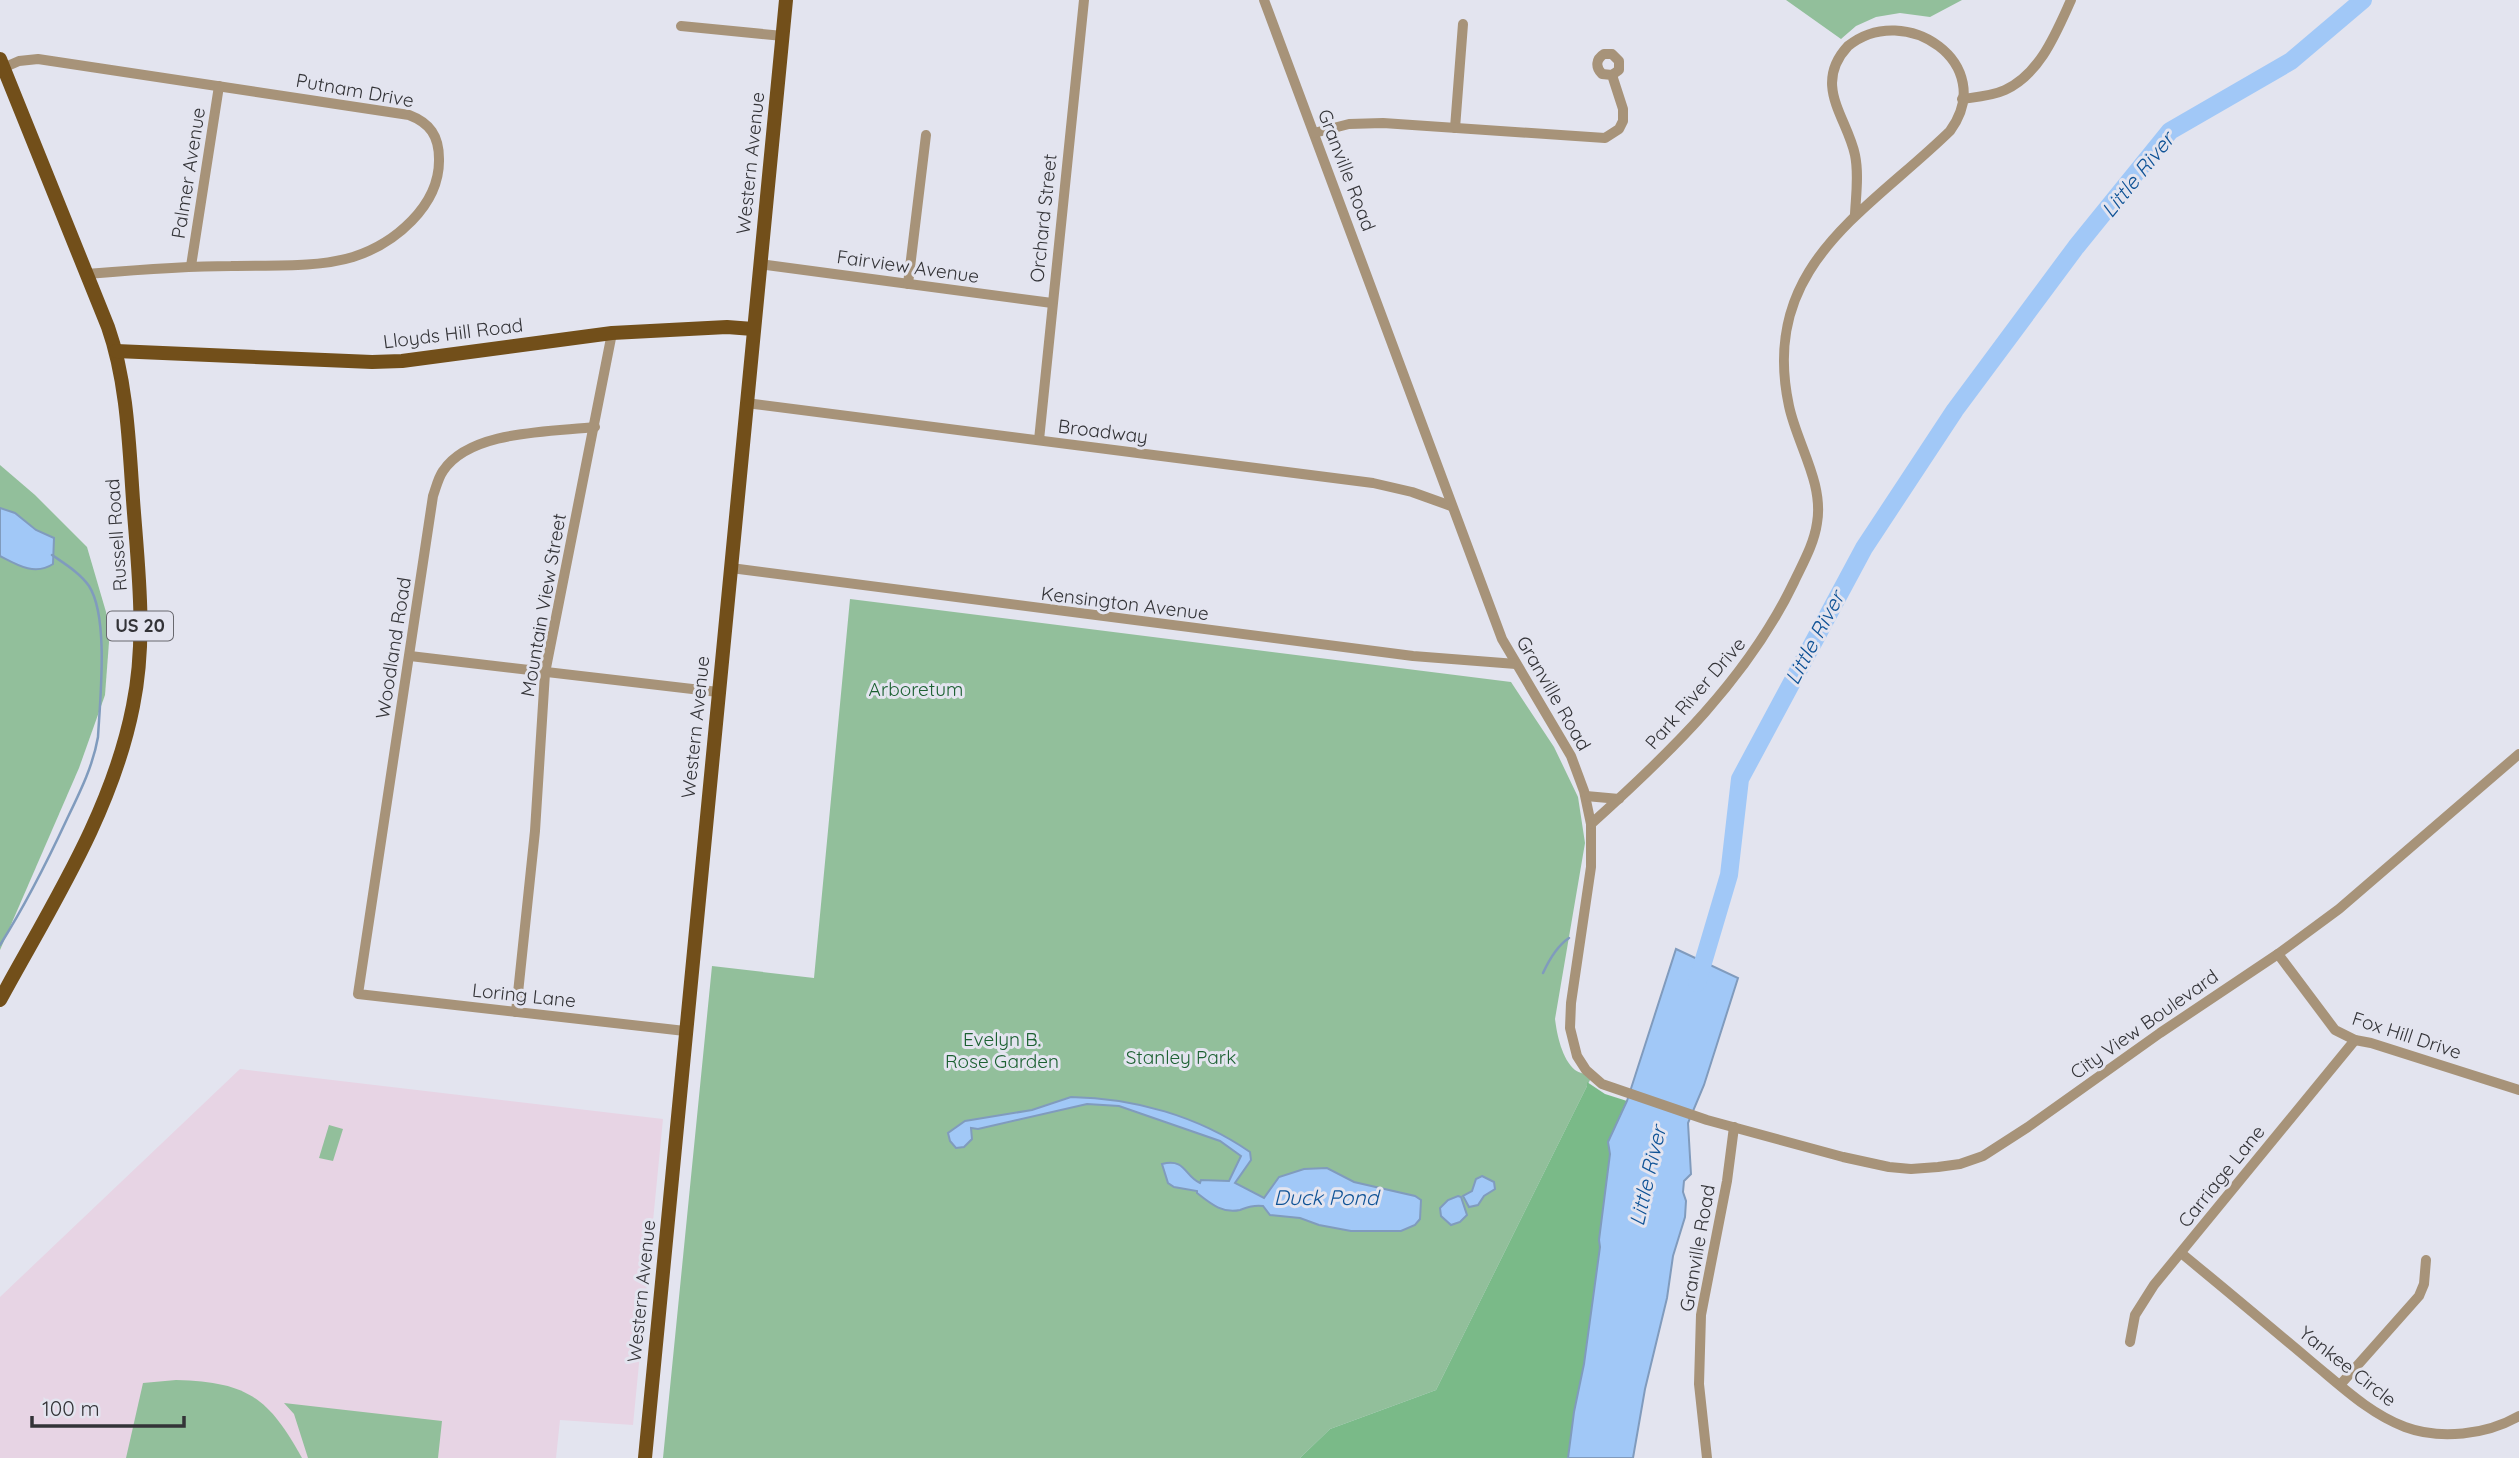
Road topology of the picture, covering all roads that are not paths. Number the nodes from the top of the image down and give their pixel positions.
1 (786, 0) edge
2 (1084, 0) edge
3 (1264, 0) edge
4 (2071, 0) edge
5 (1463, 24) dead end
6 (681, 26) dead end
7 (783, 36) junction
8 (2, 63) edge
9 (1612, 75) dead end
10 (219, 86) junction
11 (1962, 99) junction
12 (1455, 128) junction
13 (1314, 133) junction
14 (926, 135) dead end
15 (1855, 214) junction
16 (759, 264) junction
17 (191, 267) junction
18 (87, 274) junction
19 (908, 284) junction
20 (1052, 303) junction
21 (753, 329) junction
22 (612, 333) junction
23 (116, 351) junction
24 (746, 403) junction
25 (595, 427) junction
26 (1039, 440) junction
27 (1451, 506) junction
28 (730, 568) junction
29 (410, 656) junction
30 (1516, 664) junction
31 (545, 673) junction
32 (718, 692) junction
33 (2519, 754) edge
34 (1586, 796) junction
35 (1619, 799) junction
36 (1591, 824) junction
37 (2278, 954) junction
38 (358, 994) joint
39 (0, 1000) edge
40 (516, 1012) junction
41 (685, 1031) junction
42 (2355, 1040) junction
43 (2519, 1090) edge
44 (1734, 1127) junction
45 (2181, 1253) junction
46 (2426, 1259) dead end
47 (2130, 1342) dead end
48 (2340, 1385) junction
49 (2519, 1416) edge
50 (645, 1458) edge
51 (1707, 1458) edge

1 - 7 main road, Western Avenue
2 - 20 street, Orchard Street
3 - 13 street, Granville Road
4 - 11 street
5 - 12 street
6 - 7 street
7 - 16 main road, Western Avenue
8 - 10 street, Putnam Drive
8 - 18 main road, Russell Road / US 20
9 - 12 street
10 - 17 street, Palmer Avenue
10 - 17 street, Putnam Drive
11 - 15 street, Park River Drive
11 - 15 street, Park River Drive
12 - 13 street
13 - 27 street, Granville Road
14 - 19 street
15 - 35 street, Park River Drive
16 - 19 street, Fairview Avenue
16 - 21 main road, Western Avenue
17 - 18 street, Putnam Drive
18 - 23 main road, Russell Road / US 20
19 - 20 street, Fairview Avenue
20 - 26 street, Orchard Street
21 - 22 main road, Lloyds Hill Road
21 - 24 main road, Western Avenue
22 - 23 main road, Lloyds Hill Road
22 - 25 street, Mountain View Street
23 - 39 main road, Russell Road / US 20
24 - 26 street, Broadway
24 - 28 main road, Western Avenue
25 - 29 street, Woodland Road
25 - 31 street, Mountain View Street
26 - 27 street, Broadway
27 - 30 street, Granville Road
28 - 30 street, Kensington Avenue
28 - 32 main road, Western Avenue
29 - 31 street
29 - 38 street, Woodland Road
30 - 34 street, Granville Road
31 - 32 street
31 - 40 street, Mountain View Street
32 - 41 main road, Western Avenue
33 - 37 street, City View Boulevard
34 - 35 street
34 - 36 street, Granville Road
35 - 36 street, Park River Drive
36 - 44 street, Granville Road
37 - 42 street, Fox Hill Drive
37 - 44 street, City View Boulevard
38 - 40 street, Loring Lane
40 - 41 street, Loring Lane
41 - 50 main road, Western Avenue
42 - 43 street, Fox Hill Drive
42 - 45 street, Carriage Lane
44 - 51 street, Granville Road
45 - 47 street, Carriage Lane
45 - 48 street, Yankee Circle
46 - 48 street
48 - 49 street, Yankee Circle

